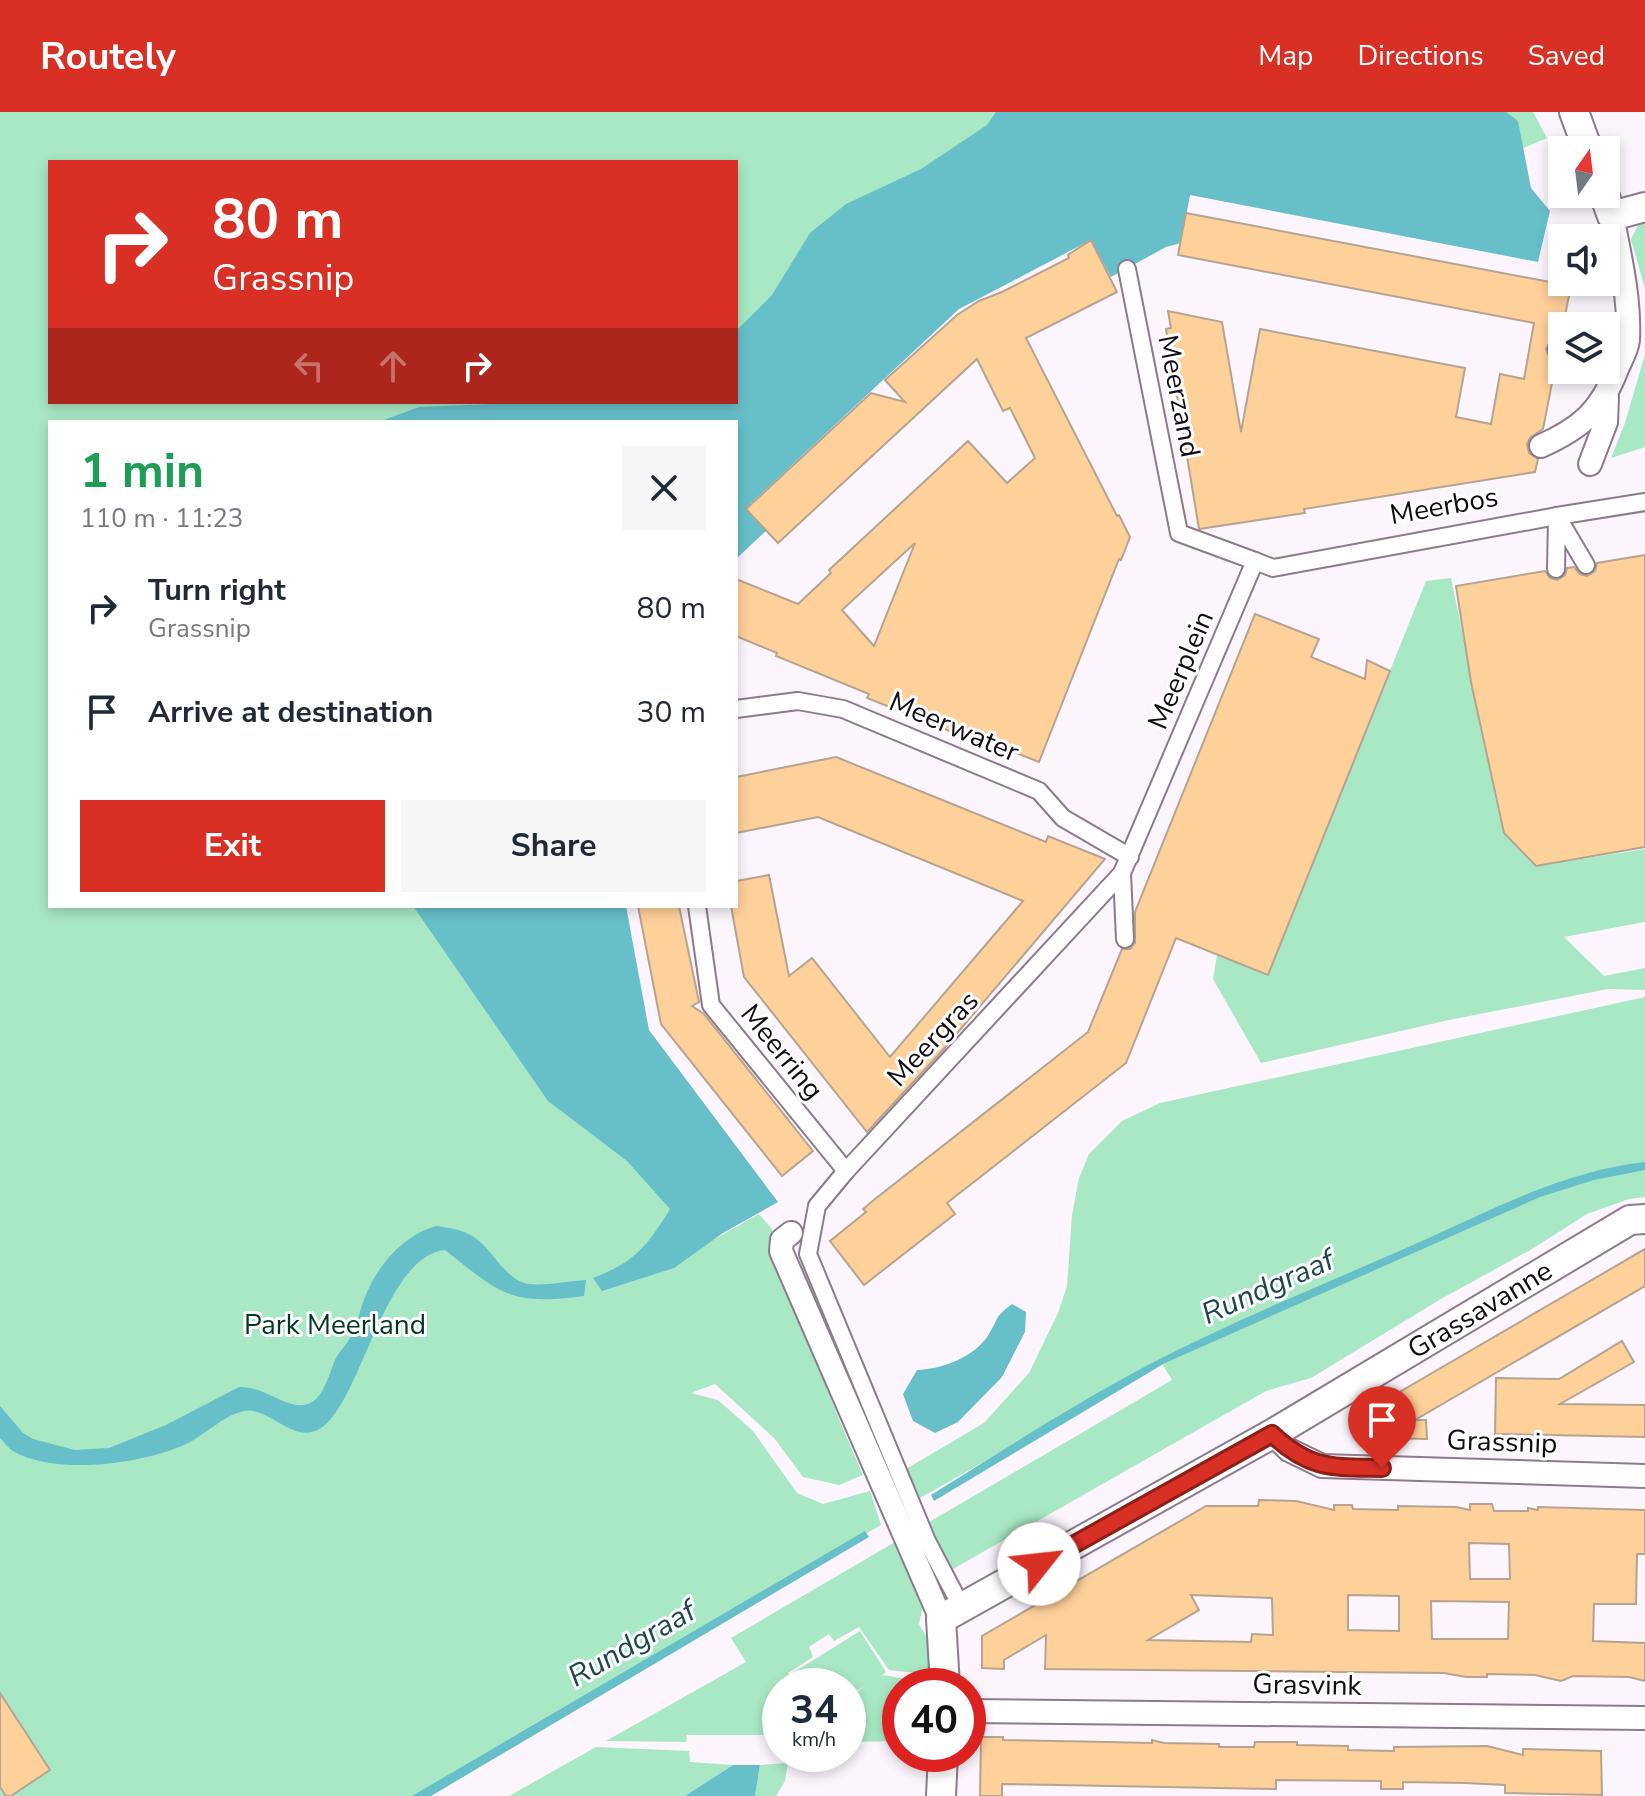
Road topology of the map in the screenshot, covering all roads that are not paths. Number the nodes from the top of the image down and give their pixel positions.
1 (1574, 112) edge
2 (1583, 136) edge
3 (1620, 206) edge
4 (1645, 207) edge
5 (1609, 208) edge
6 (1127, 269) dead end
7 (1620, 352) edge
8 (1609, 384) edge
9 (1607, 397) junction
10 (1541, 446) dead end
11 (1590, 464) dead end
12 (1645, 502) edge
13 (1557, 516) junction
14 (1255, 561) junction
15 (1586, 565) dead end
16 (1556, 569) dead end
17 (738, 709) edge
18 (1130, 857) junction
19 (1122, 873) junction
20 (697, 908) edge
21 (1125, 939) dead end
22 (846, 1171) junction
23 (1645, 1219) edge
24 (791, 1233) dead end
25 (1272, 1434) junction
26 (1645, 1476) edge
27 (951, 1613) junction
28 (945, 1668) edge
29 (986, 1711) edge
30 (1645, 1718) edge
31 (942, 1772) edge
32 (941, 1796) edge

1 - 2 street
3 - 4 street
5 - 7 street
6 - 14 street, Meerzand
8 - 9 street
9 - 10 street
9 - 11 street
12 - 13 street, Meerbos
13 - 14 street, Meerbos
13 - 15 street
13 - 16 street
14 - 18 street, Meerplein
17 - 18 street, Meerwater
18 - 19 street, Meerplein
19 - 21 street
19 - 22 street, Meergras
20 - 22 street, Meerring
22 - 27 street, Meergras
23 - 25 street, Grassavanne
24 - 27 street
25 - 26 street, Grassnip
25 - 27 street, Grassavanne
27 - 28 street
29 - 30 street, Grasvink
31 - 32 street

